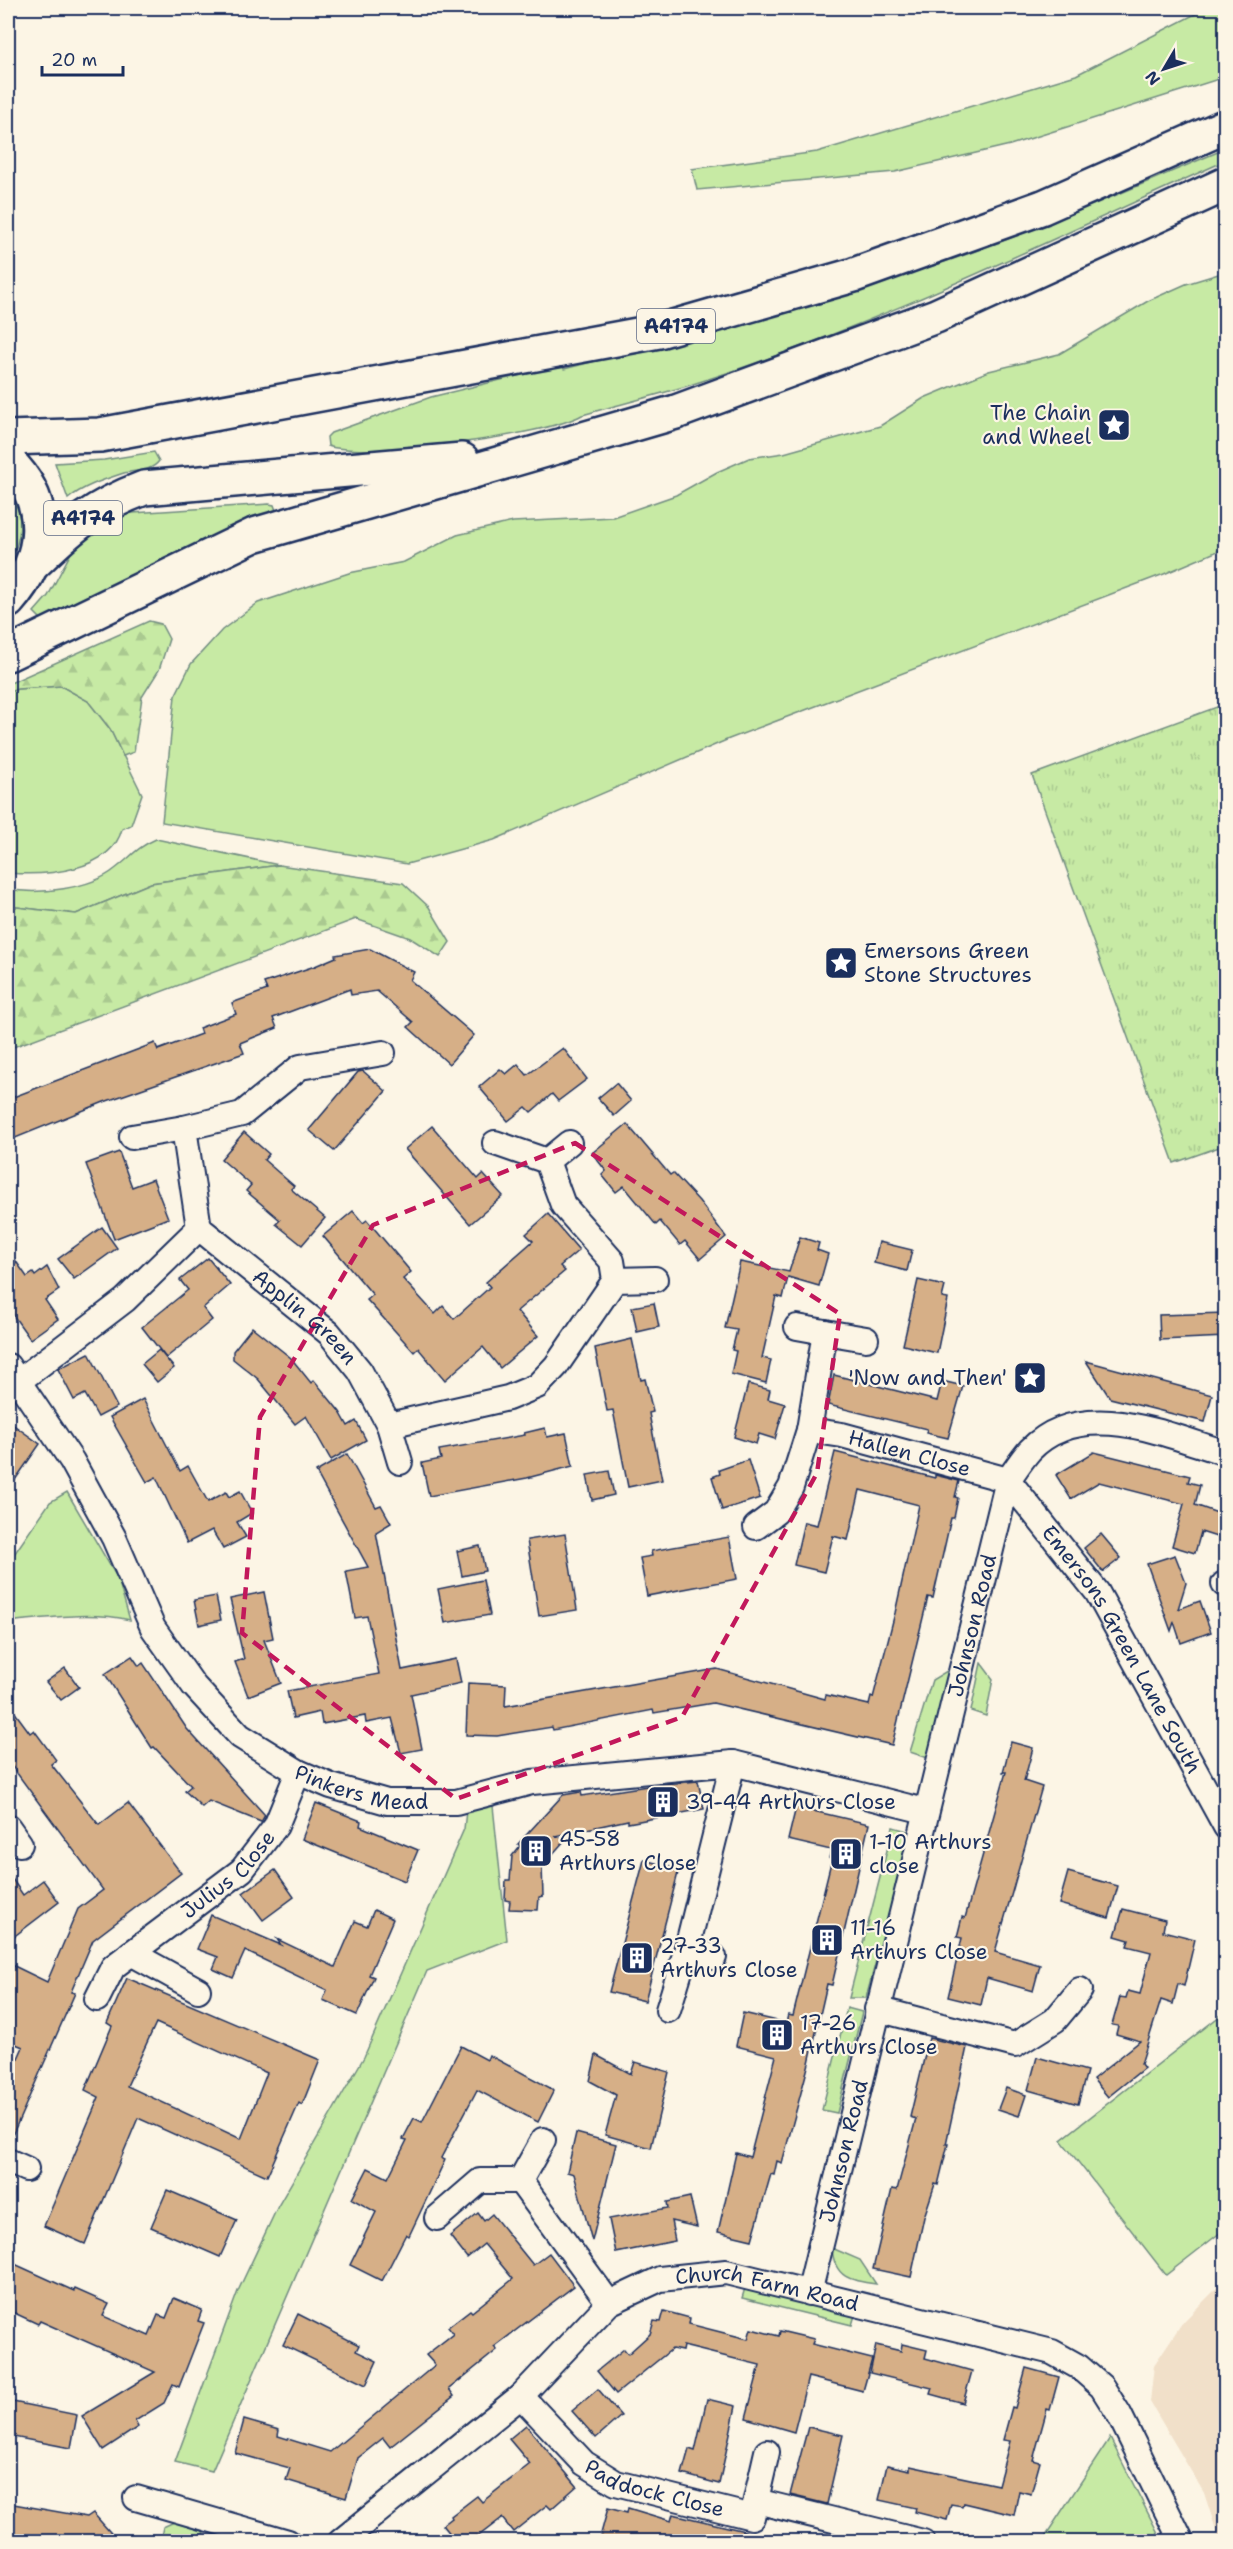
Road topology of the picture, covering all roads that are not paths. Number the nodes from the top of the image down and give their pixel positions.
1 (1226, 126) edge
2 (1226, 184) edge
3 (8, 438) edge
4 (536, 453) junction
5 (8, 461) edge
6 (33, 564) junction
7 (8, 601) edge
8 (8, 654) edge
9 (383, 1053) dead end
10 (184, 1128) junction
11 (132, 1137) dead end
12 (495, 1143) dead end
13 (569, 1143) dead end
14 (547, 1161) junction
15 (199, 1228) junction
16 (655, 1279) dead end
17 (615, 1280) junction
18 (797, 1326) dead end
19 (825, 1332) junction
20 (866, 1339) dead end
21 (13, 1373) edge
22 (389, 1425) junction
23 (809, 1430) junction
24 (1226, 1454) edge
25 (400, 1462) dead end
26 (1008, 1480) junction
27 (756, 1527) dead end
28 (733, 1763) junction
29 (298, 1772) junction
30 (926, 1811) junction
31 (1226, 1827) edge
32 (687, 1948) junction
33 (131, 1953) junction
34 (714, 1957) dead end
35 (198, 1990) dead end
36 (1080, 1990) dead end
37 (98, 1999) dead end
38 (877, 2009) junction
39 (668, 2010) dead end
40 (543, 2140) dead end
41 (519, 2181) junction
42 (437, 2218) dead end
43 (809, 2293) junction
44 (609, 2303) junction
45 (521, 2396) junction
46 (767, 2452) dead end
47 (136, 2498) dead end
48 (756, 2501) junction
49 (288, 2541) edge
50 (339, 2541) edge
51 (923, 2541) edge
52 (1182, 2541) edge

1 - 3 highway, A4174
2 - 4 highway, A4174
4 - 6 highway, A4174
4 - 8 highway
5 - 6 highway
6 - 7 highway
9 - 10 street
10 - 11 street
10 - 15 street
12 - 14 street
13 - 14 street
14 - 17 street
15 - 21 street
15 - 22 street, Applin Green
16 - 17 street
17 - 22 street
18 - 19 street
19 - 20 street
19 - 23 street
21 - 29 street, Pinkers Mead
22 - 25 street, Applin Green
23 - 26 street, Hallen Close
23 - 27 street
24 - 26 street, Johnson Road
26 - 30 street, Johnson Road
26 - 31 street, Emersons Green Lane South
28 - 29 street, Pinkers Mead
28 - 30 street, Pinkers Mead
28 - 32 street
29 - 33 street, Julius Close
30 - 38 street, Johnson Road
32 - 34 street
32 - 39 street
33 - 35 street
33 - 37 street, Julius Close
36 - 38 street
38 - 43 street, Johnson Road
40 - 41 street
41 - 42 street
41 - 44 street
43 - 44 street, Church Farm Road
43 - 52 street, Church Farm Road
44 - 45 street, Church Farm Road
45 - 48 street, Paddock Close
45 - 50 street, Church Farm Road
46 - 48 street, Paddock Close
47 - 49 street
48 - 51 street

